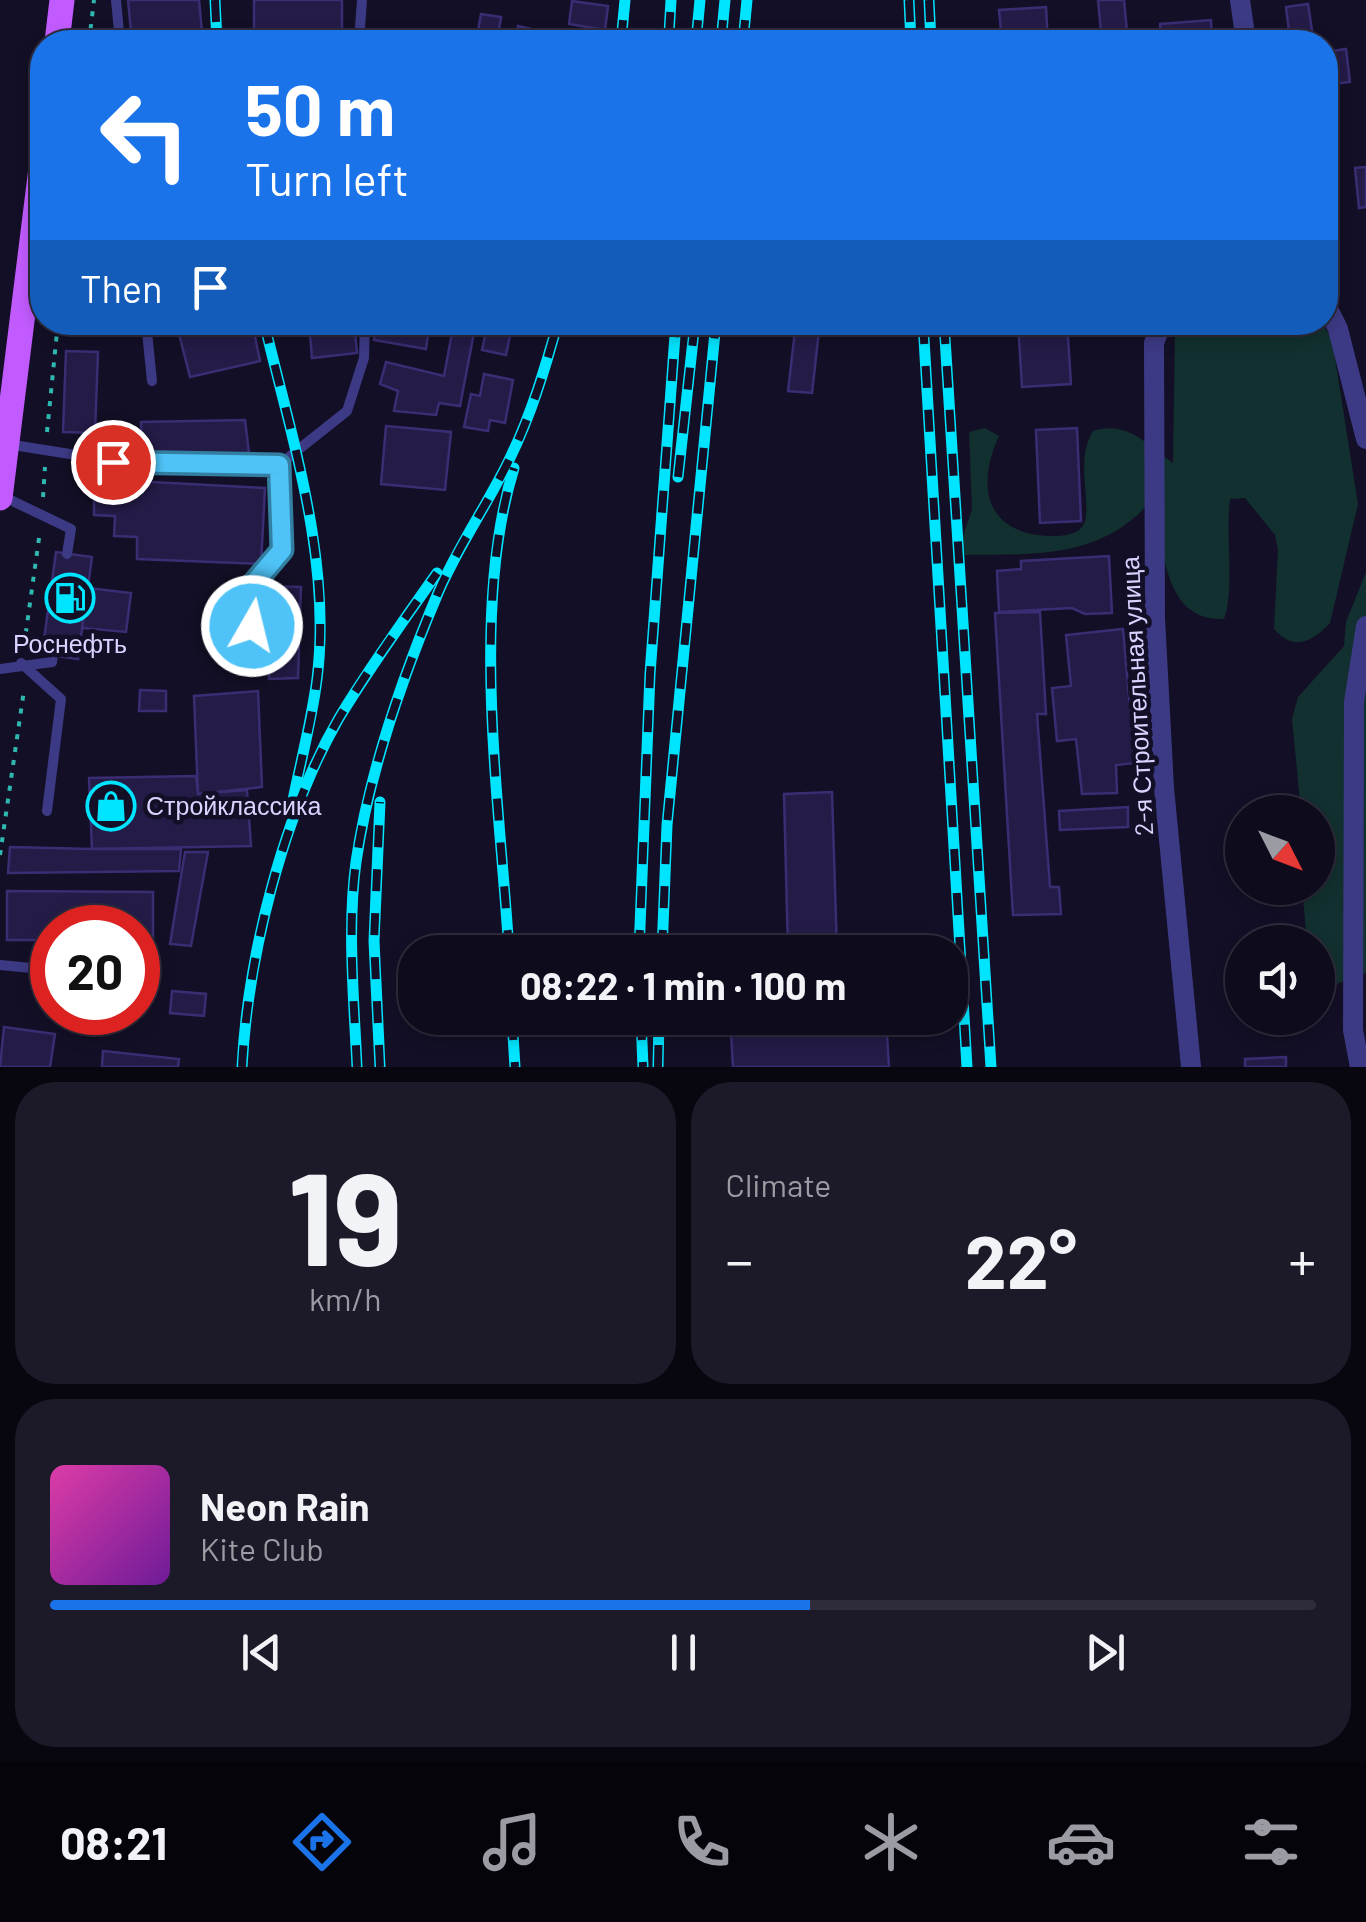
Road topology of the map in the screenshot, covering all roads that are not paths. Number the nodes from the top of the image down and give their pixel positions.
1 (62, 0) edge
2 (116, 0) edge
3 (362, 0) edge
4 (1240, 0) edge
5 (58, 30) edge
6 (119, 30) edge
7 (360, 30) edge
8 (1244, 30) edge
9 (30, 254) edge
10 (1338, 329) edge
11 (147, 335) edge
12 (365, 335) edge
13 (1157, 335) edge
14 (152, 381) dead end
15 (1366, 440) edge
16 (6, 443) junction
17 (279, 465) junction
18 (0, 496) edge
19 (67, 554) dead end
20 (252, 626) dead end
21 (1366, 626) edge
22 (53, 655) dead end
23 (21, 663) junction
24 (0, 669) edge
25 (47, 811) dead end
26 (0, 965) edge
27 (30, 968) edge
28 (1190, 1067) edge
29 (1360, 1067) edge

1 - 5 main road
2 - 6 lane
3 - 7 lane
4 - 8 street
9 - 16 main road
10 - 15 street
11 - 14 lane
12 - 17 lane
13 - 28 street, 2-я Строительная улица
16 - 17 lane
16 - 18 main road
17 - 20 lane
18 - 19 lane
21 - 29 street
22 - 23 lane
23 - 24 lane
23 - 25 lane
26 - 27 lane

